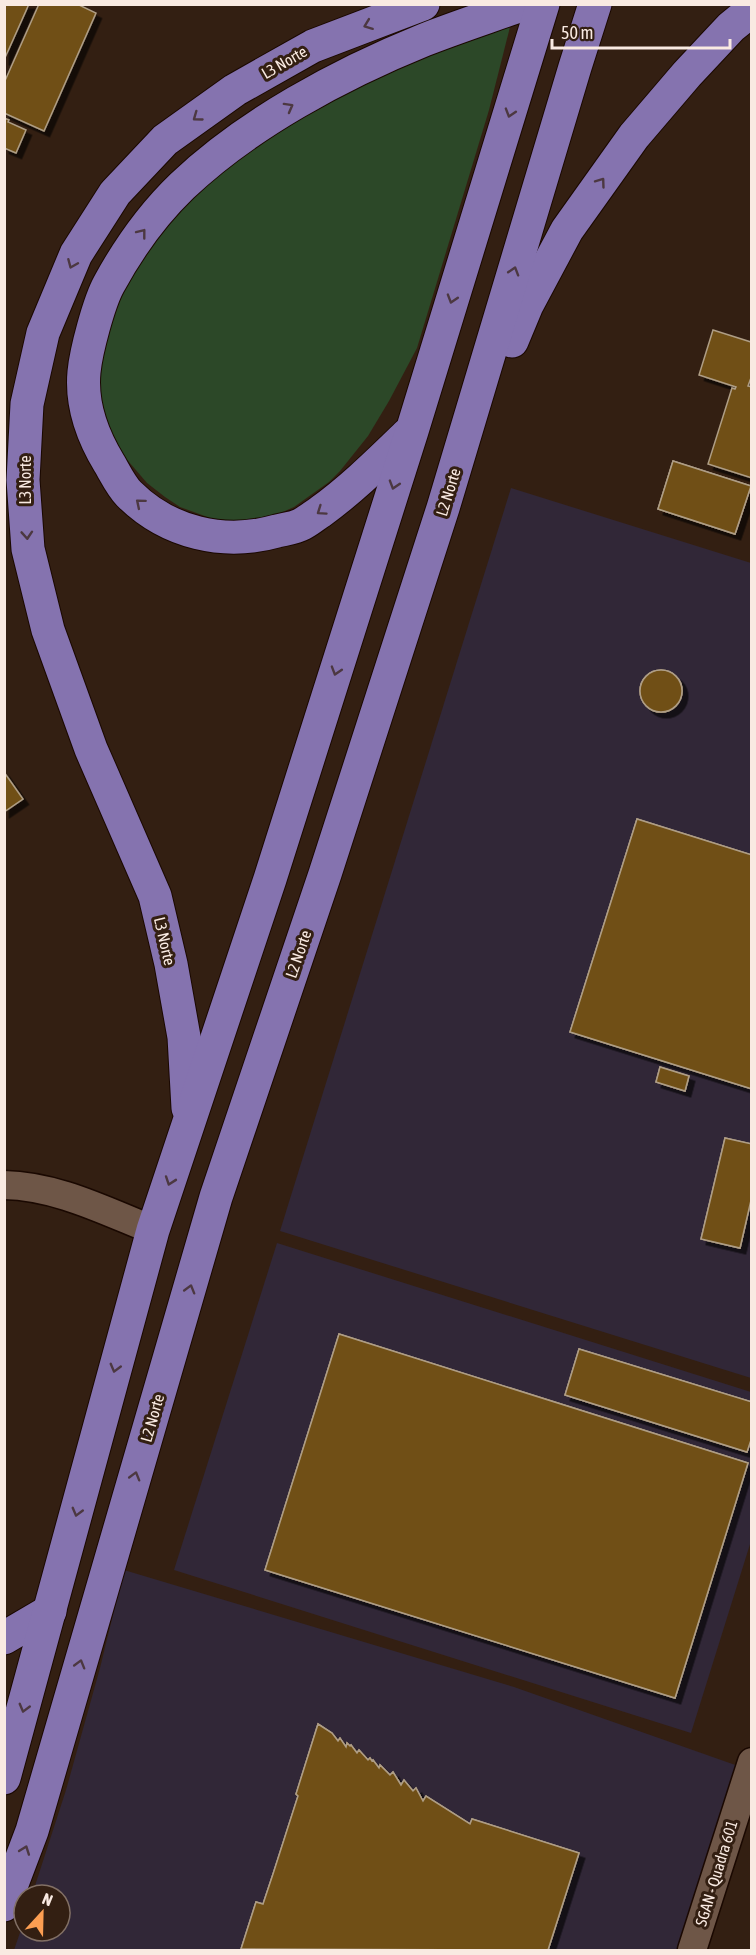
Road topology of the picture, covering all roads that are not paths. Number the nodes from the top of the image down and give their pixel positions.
1 (423, 4) edge
2 (524, 4) edge
3 (543, 4) edge
4 (595, 4) edge
5 (752, 10) edge
6 (412, 431) junction
7 (443, 508) junction
8 (189, 1125) junction
9 (4, 1185) edge
10 (153, 1230) junction
11 (50, 1611) junction
12 (4, 1638) edge
13 (752, 1762) edge
14 (4, 1778) edge
15 (4, 1905) edge
16 (692, 1950) edge

1 -> 8 main road, L3 Norte
6 -> 2 main road
3 -> 6 main road
7 -> 4 main road, L2 Norte
7 -> 5 main road
6 -> 8 main road
15 -> 7 main road, L2 Norte
8 -> 10 main road
9 - 10 street
10 -> 11 main road
11 - 12 main road
11 -> 14 main road
13 - 16 street, SGAN - Quadra 601

